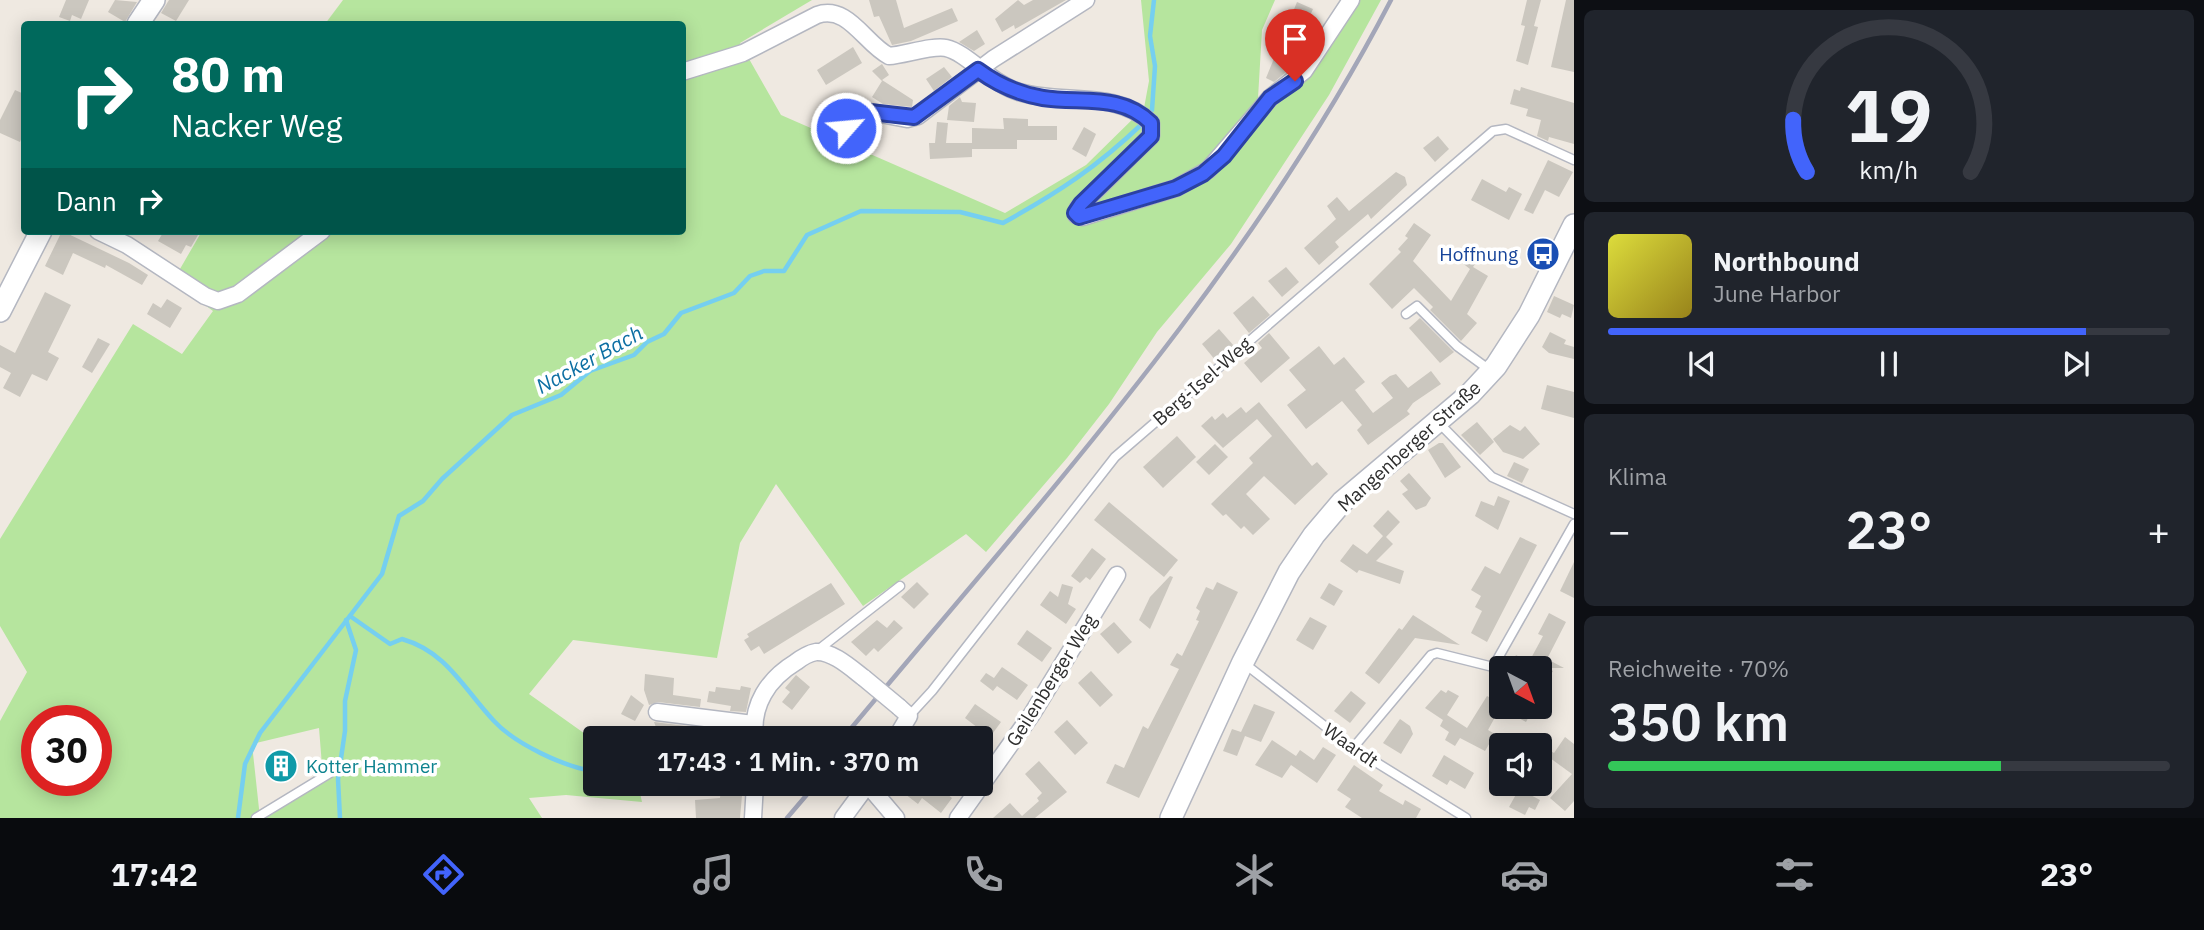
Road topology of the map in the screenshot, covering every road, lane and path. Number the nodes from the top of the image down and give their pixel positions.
1 (154, 0) edge
2 (1086, 0) edge
3 (1351, 0) edge
4 (1067, 7) edge
5 (140, 21) edge
6 (978, 70) junction
7 (686, 71) edge
8 (846, 128) dead end
9 (1574, 160) edge
10 (1574, 225) edge
11 (39, 235) edge
12 (107, 235) edge
13 (317, 235) edge
14 (0, 311) edge
15 (1406, 314) dead end
16 (1491, 371) junction
17 (1438, 422) junction
18 (1574, 514) edge
19 (1574, 524) edge
20 (1117, 575) dead end
21 (900, 586) dead end
22 (816, 652) junction
23 (1243, 663) junction
24 (904, 711) junction
25 (657, 712) dead end
26 (728, 726) edge
27 (755, 726) edge
28 (900, 726) edge
29 (1353, 748) junction
30 (330, 774) dead end
31 (754, 796) edge
32 (859, 796) edge
33 (877, 796) edge
34 (256, 818) edge
35 (753, 818) edge
36 (842, 818) edge
37 (896, 818) edge
38 (958, 818) edge
39 (1171, 818) edge
40 (1466, 818) edge

1 - 5 main road
2 - 4 street
3 - 6 street
4 - 6 street
6 - 7 street
6 - 8 street
9 - 24 lane, Berg-Isel-Weg
10 - 16 main road, Mangenberger Straße
11 - 14 main road
12 - 13 street
15 - 16 lane
16 - 17 main road, Mangenberger Straße
17 - 18 lane
17 - 23 main road, Mangenberger Straße
19 - 29 lane
20 - 38 street, Geilenberger Weg
21 - 22 lane
22 - 24 street, bridge
22 - 27 street
23 - 29 lane, Waardt
23 - 39 main road, Mangenberger Straße
24 - 28 street, Berg-Isel-Weg
25 - 26 street
29 - 40 lane, Waardt
30 - 34 lane
31 - 35 street
32 - 36 street
33 - 37 street

